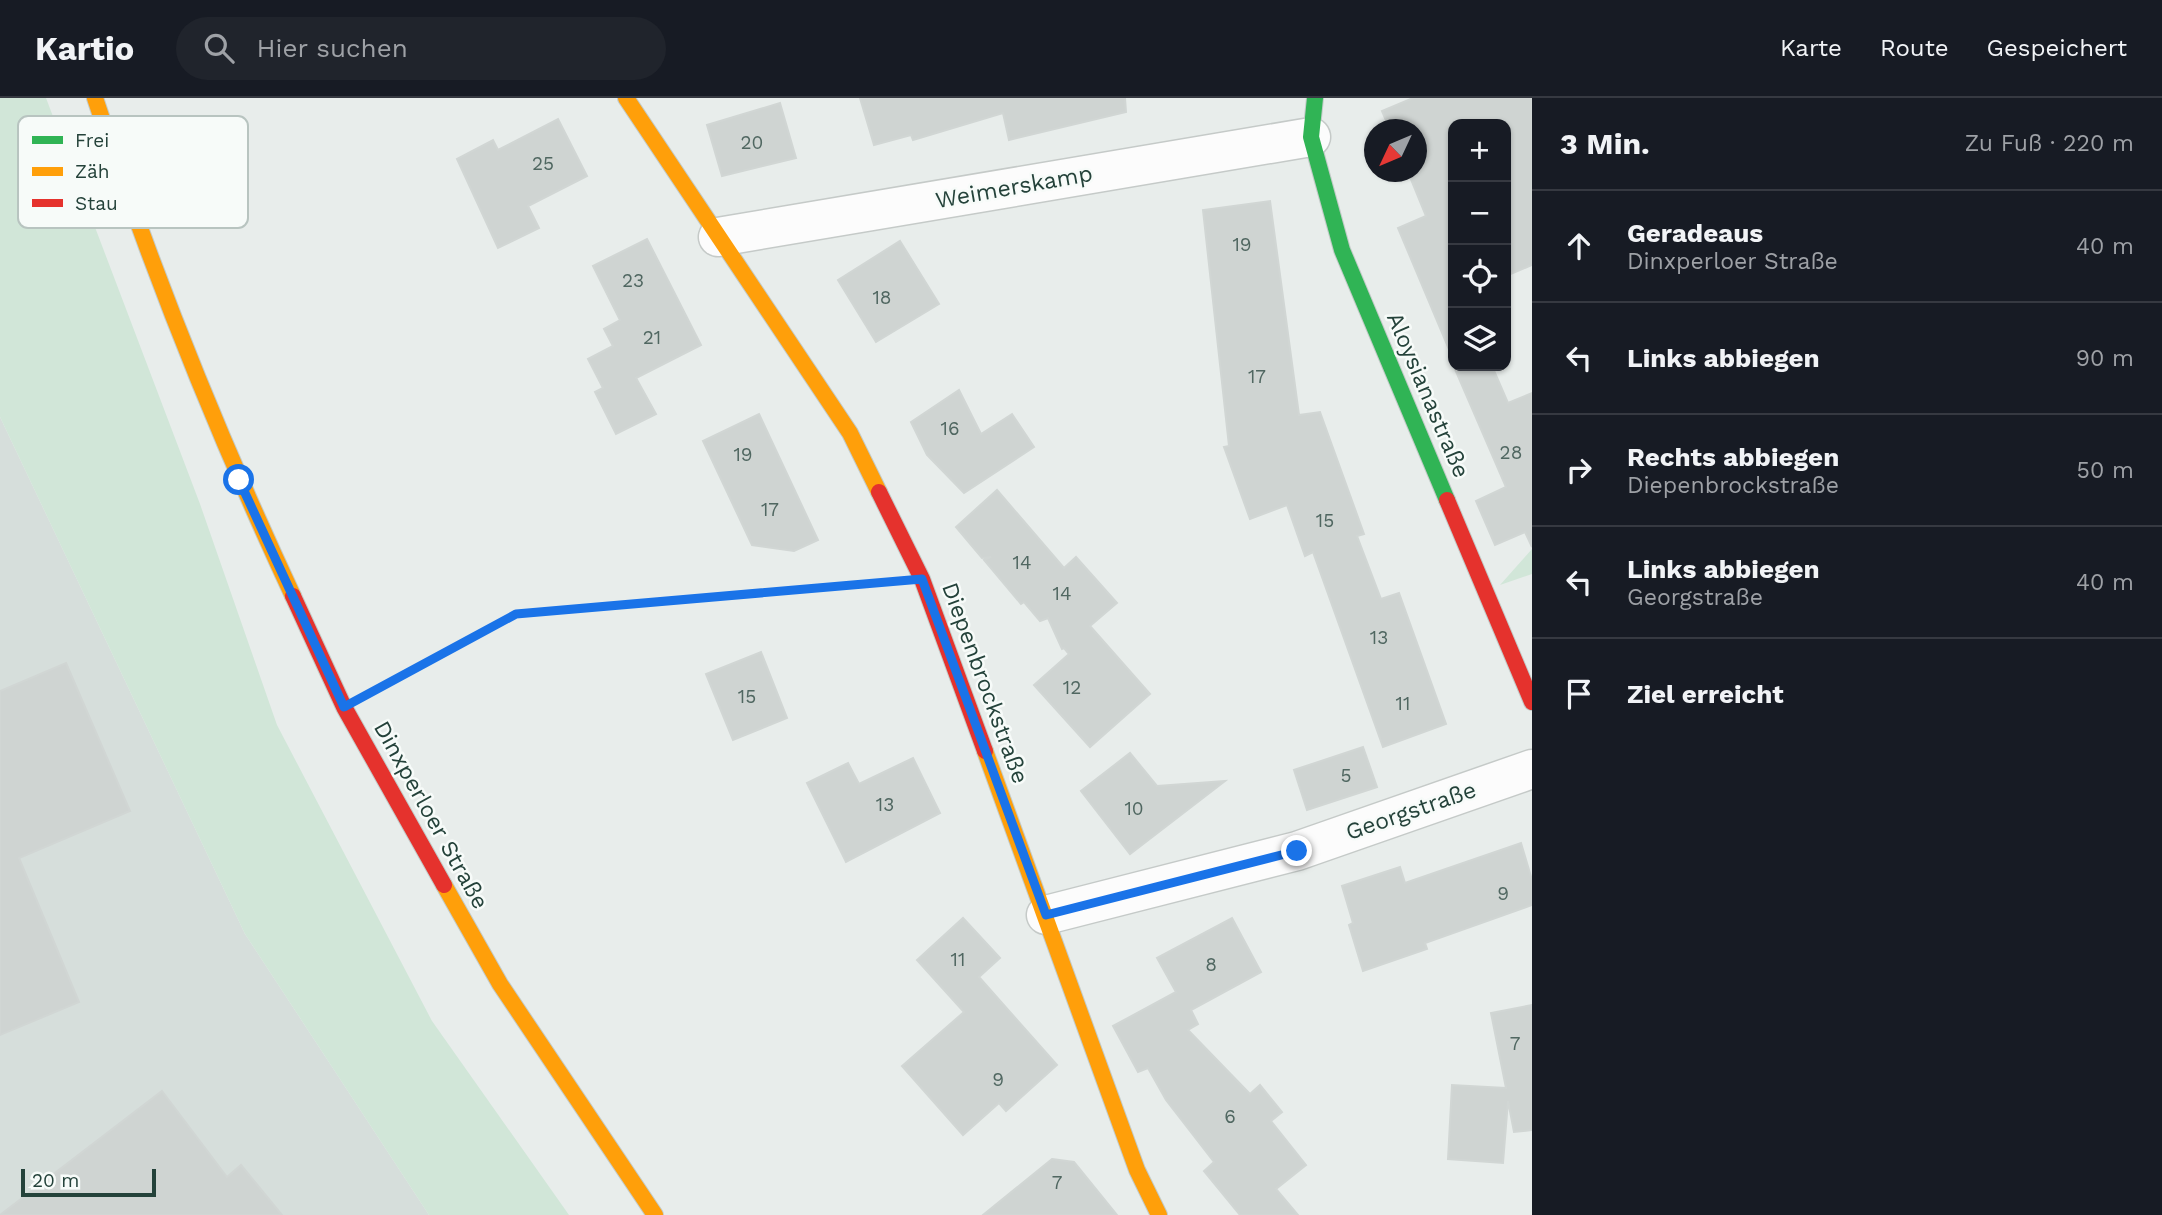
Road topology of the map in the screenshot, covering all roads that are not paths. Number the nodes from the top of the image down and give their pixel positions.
1 (95, 98) edge
2 (626, 98) edge
3 (1315, 98) edge
4 (101, 116) edge
5 (1311, 136) junction
6 (138, 228) edge
7 (718, 236) junction
8 (1532, 702) edge
9 (1532, 769) edge
10 (1046, 915) junction
11 (654, 1215) edge
12 (1159, 1215) edge

1 - 4 street, Dinxperloer Straße
2 - 7 street, Diepenbrockstraße
3 - 5 street, Aloysianastraße
5 - 7 street, Weimerskamp
5 - 8 street, Aloysianastraße
6 - 11 street, Dinxperloer Straße
7 - 10 street, Diepenbrockstraße
9 - 10 street, Georgstraße
10 - 12 street, Diepenbrockstraße

